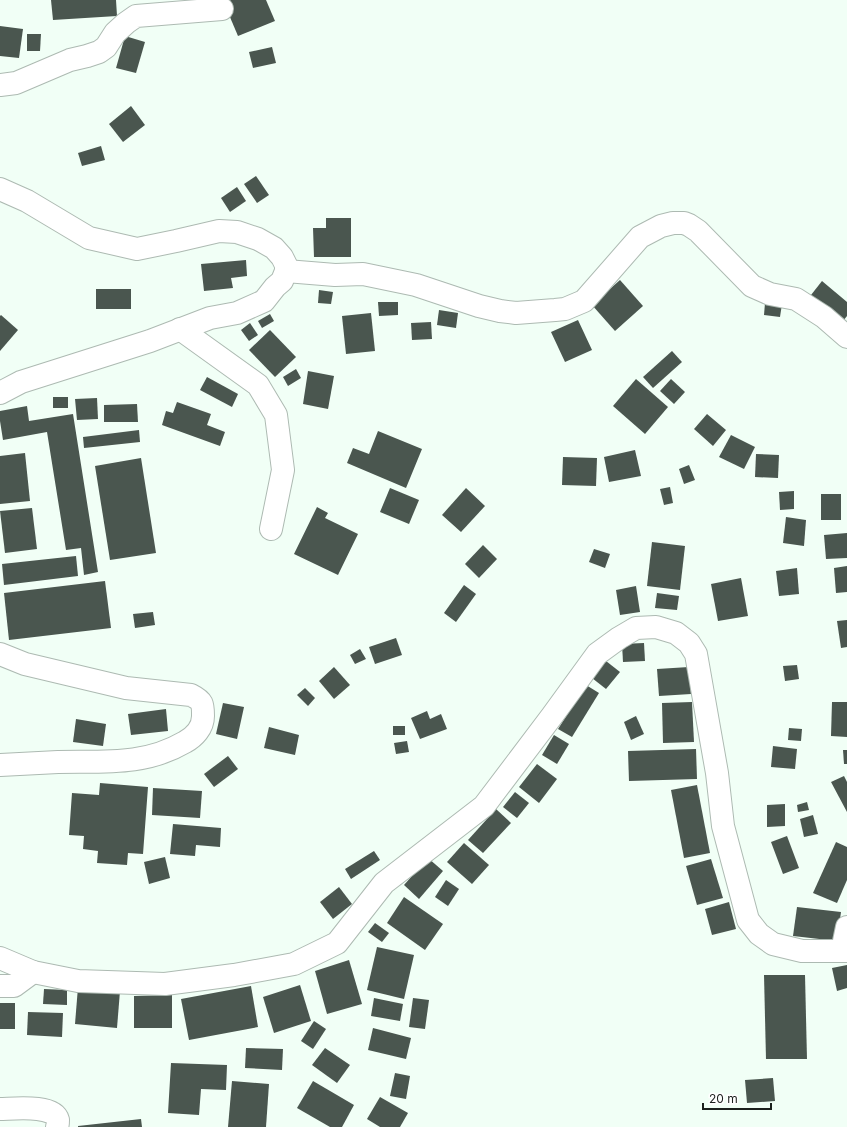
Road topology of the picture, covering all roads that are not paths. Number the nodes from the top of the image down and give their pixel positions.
1 (222, 9) dead end
2 (0, 85) edge
3 (0, 189) edge
4 (286, 271) junction
5 (180, 329) junction
6 (847, 337) edge
7 (0, 393) edge
8 (271, 529) dead end
9 (0, 654) edge
10 (0, 766) edge
11 (847, 927) edge
12 (844, 951) edge
13 (0, 958) edge
14 (33, 972) junction
15 (0, 986) edge
16 (0, 1109) edge
17 (57, 1127) edge

1 - 2 street
3 - 4 street
4 - 5 street
4 - 6 street
5 - 7 street
5 - 8 street
9 - 10 street
11 - 12 street
12 - 14 street
13 - 14 street
14 - 15 street
16 - 17 street

